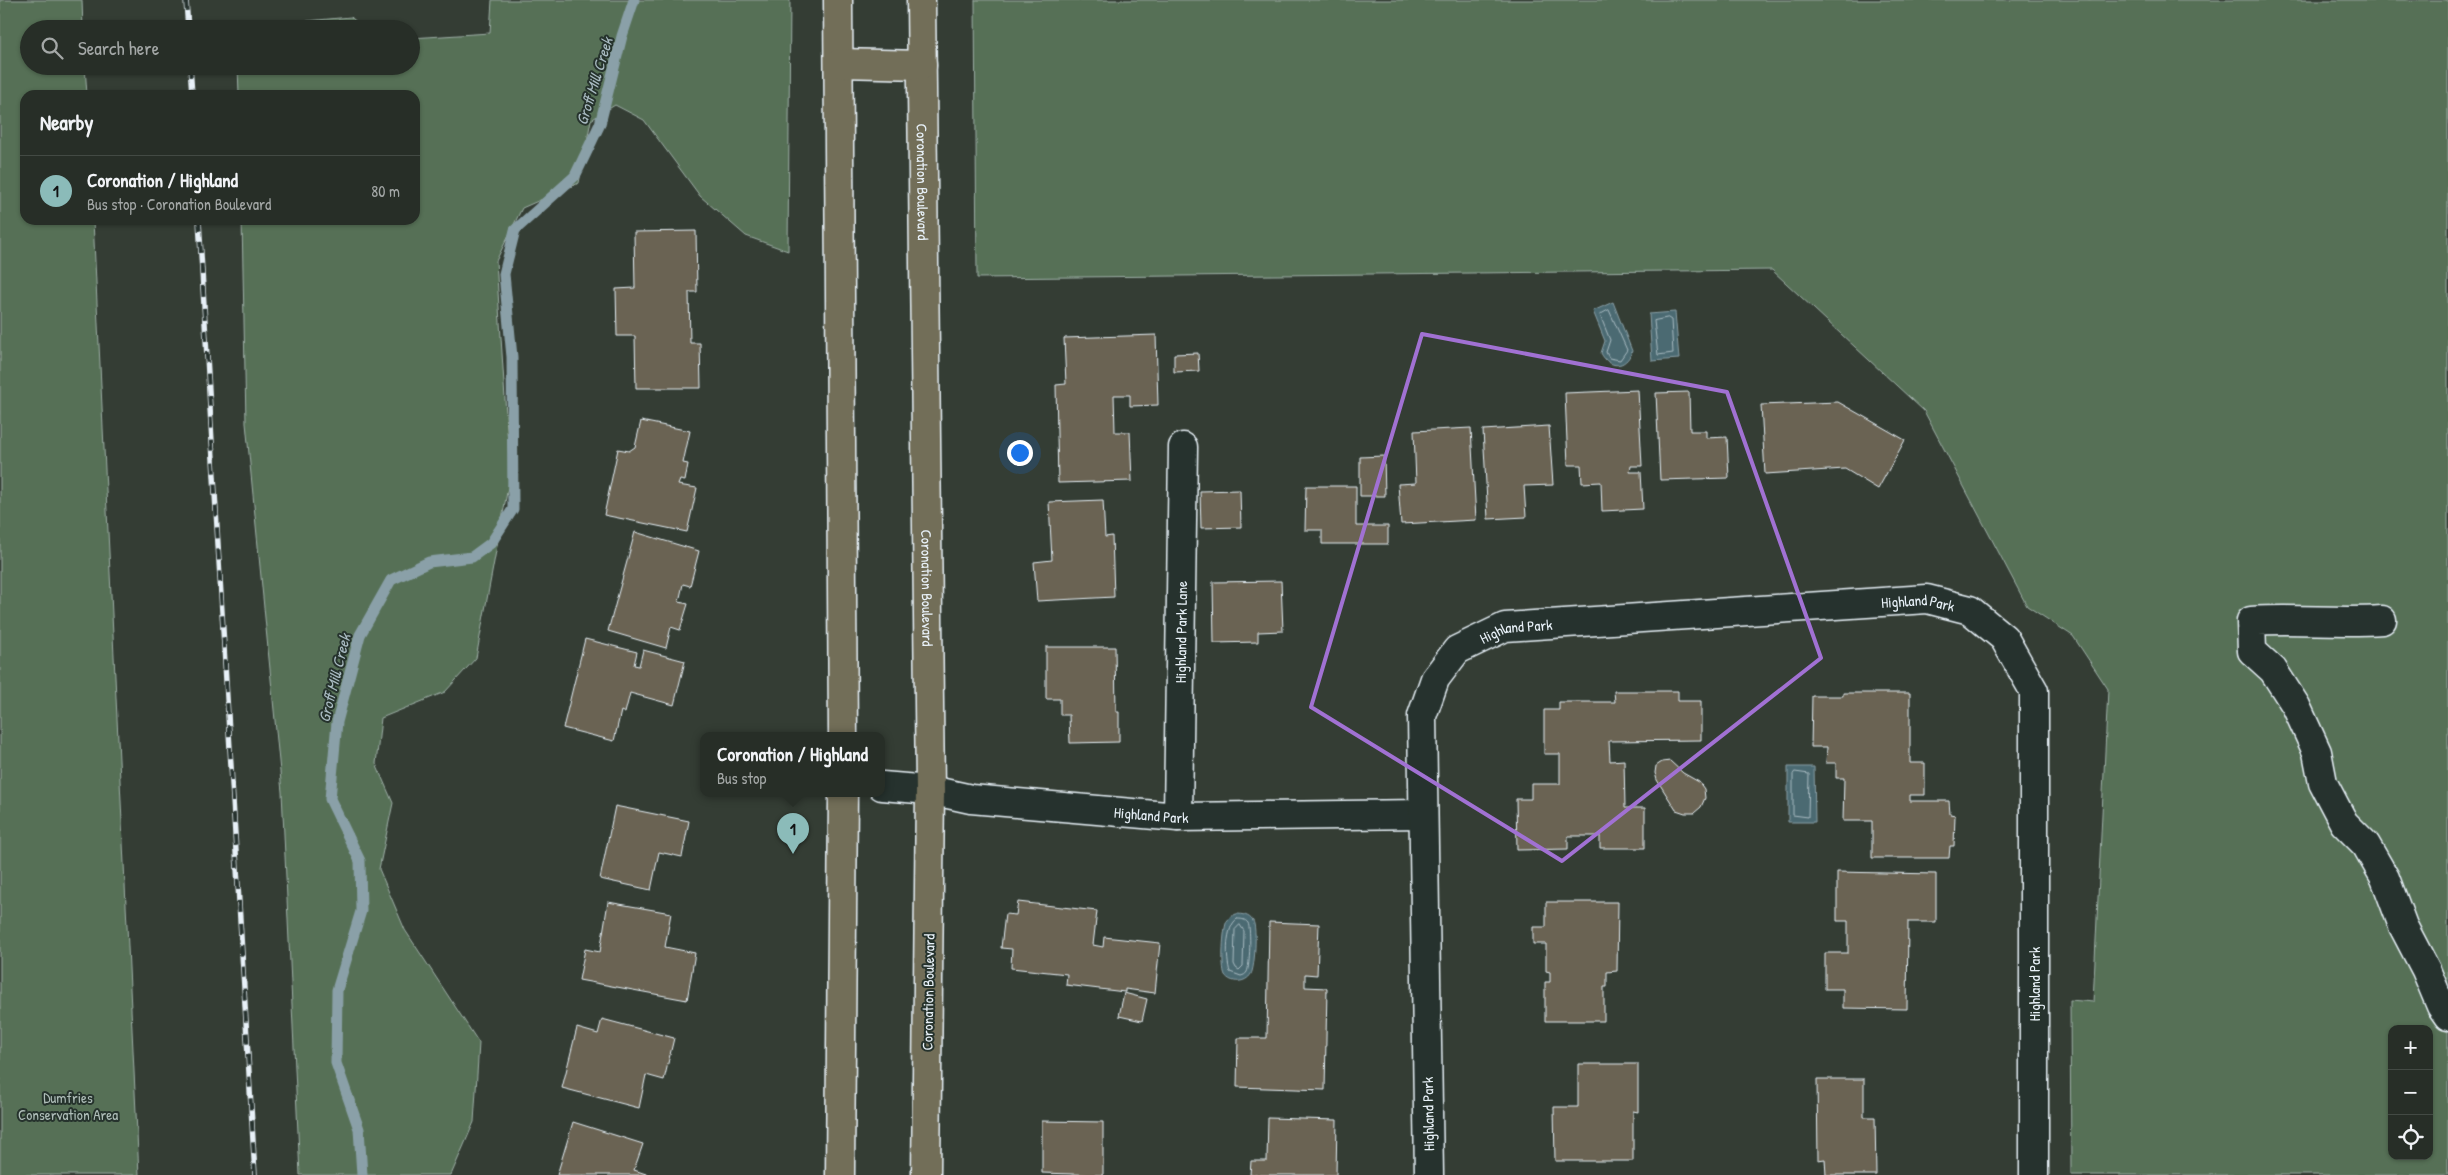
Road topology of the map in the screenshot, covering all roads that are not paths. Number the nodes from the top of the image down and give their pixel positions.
1 (838, 0) edge
2 (921, 0) edge
3 (840, 63) junction
4 (922, 65) junction
5 (1183, 447) dead end
6 (2382, 620) dead end
7 (843, 732) edge
8 (885, 786) edge
9 (930, 790) junction
10 (843, 797) edge
11 (1423, 814) junction
12 (1178, 817) junction
13 (2448, 1016) edge
14 (840, 1175) edge
15 (926, 1175) edge
16 (1429, 1175) edge
17 (2034, 1175) edge

1 - 3 main road
2 - 4 main road, Coronation Boulevard
3 - 4 main road
3 - 7 main road
4 - 9 main road, Coronation Boulevard
5 - 12 street, Highland Park Lane
6 - 13 street
8 - 9 street, Highland Park
9 - 12 street, Highland Park
9 - 15 main road, Coronation Boulevard
10 - 14 main road
11 - 12 street, Highland Park
11 - 16 street, Highland Park
11 - 17 street, Highland Park

